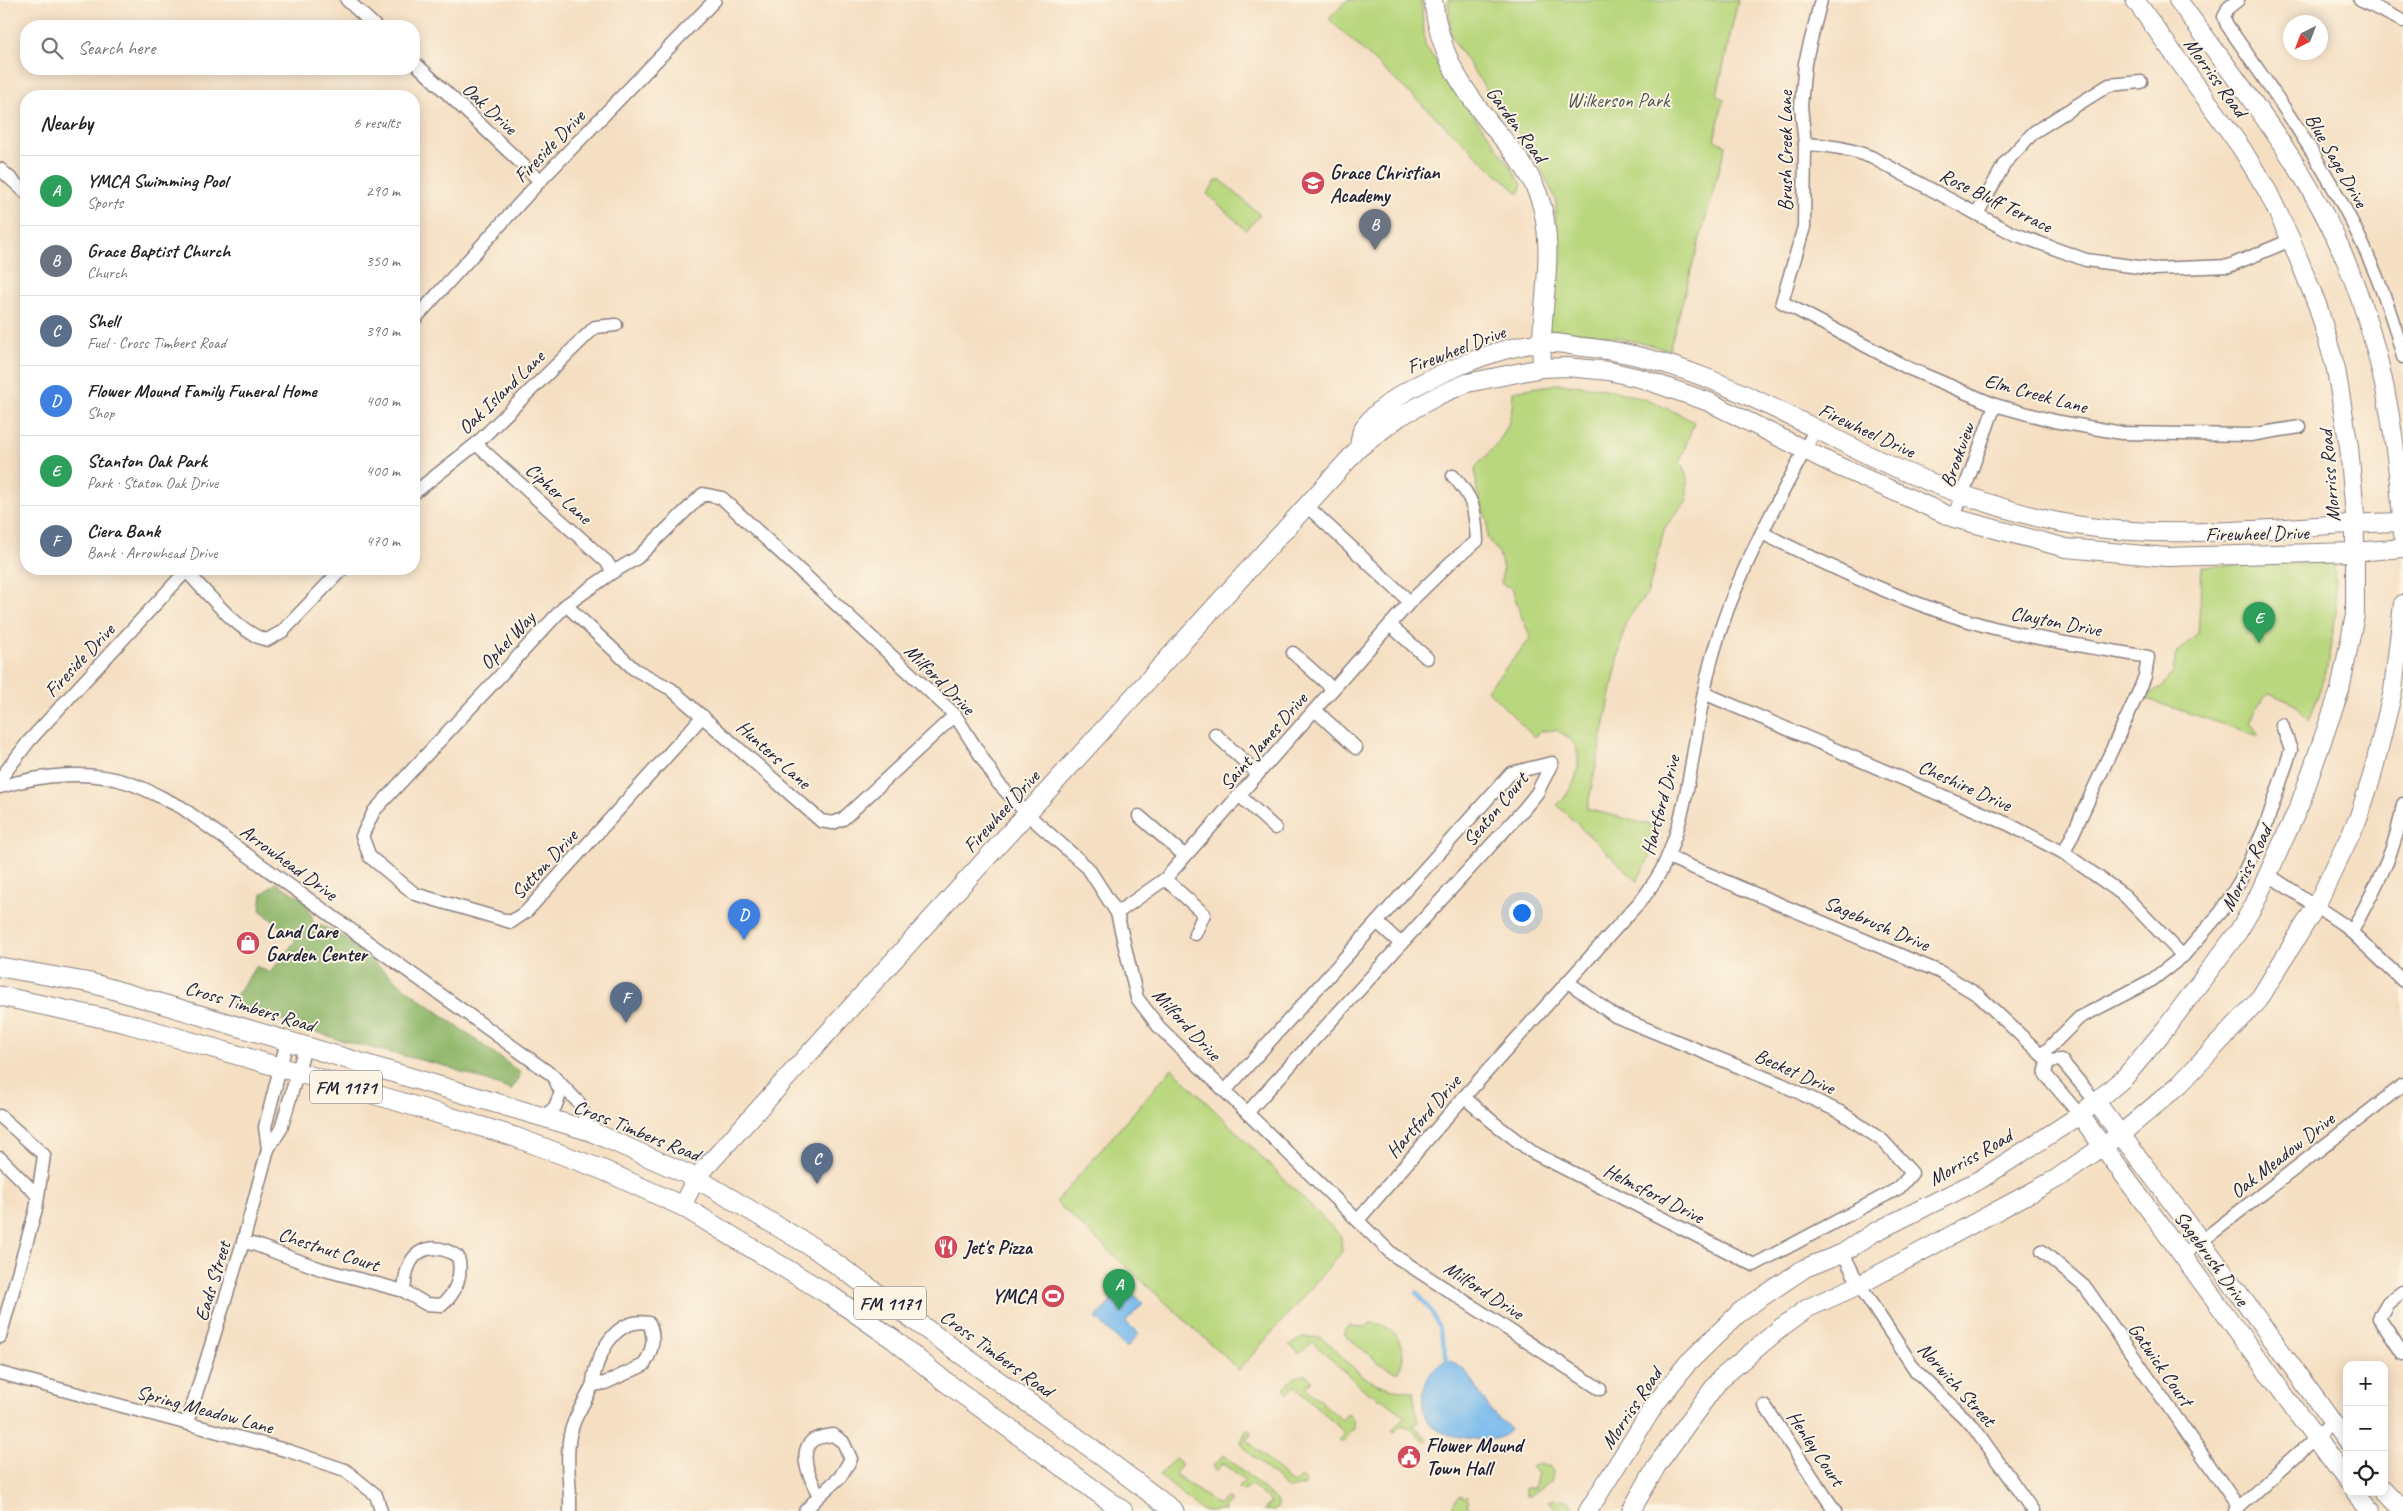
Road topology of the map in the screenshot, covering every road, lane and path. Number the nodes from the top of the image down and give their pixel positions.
1 (347, 0) edge
2 (715, 0) edge
3 (1433, 0) edge
4 (1821, 0) edge
5 (2135, 0) edge
6 (2178, 0) edge
7 (2238, 0) edge
8 (2360, 0) edge
9 (369, 20) edge
10 (2403, 21) edge
11 (420, 68) edge
12 (2141, 82) dead end
13 (1805, 144) junction
14 (0, 169) edge
15 (540, 181) junction
16 (20, 187) edge
17 (1977, 214) junction
18 (2291, 240) junction
19 (1782, 302) joint
20 (420, 313) edge
21 (616, 325) dead end
22 (1540, 342) junction
23 (2403, 357) edge
24 (1542, 368) junction
25 (1995, 405) junction
26 (2300, 426) dead end
27 (1815, 430) junction
28 (476, 444) junction
29 (1359, 448) junction
30 (1805, 449) junction
31 (1453, 476) dead end
32 (420, 489) edge
33 (703, 494) joint
34 (1962, 495) junction
35 (1308, 507) junction
36 (1954, 518) junction
37 (2402, 522) edge
38 (2355, 523) junction
39 (1762, 534) junction
40 (2403, 542) edge
41 (2403, 548) edge
42 (2355, 552) junction
43 (613, 572) junction
44 (182, 575) edge
45 (192, 575) edge
46 (336, 575) edge
47 (1410, 602) junction
48 (2403, 604) edge
49 (566, 605) junction
50 (1390, 625) junction
51 (1293, 653) dead end
52 (1427, 658) dead end
53 (1333, 689) junction
54 (1704, 693) junction
55 (1314, 710) junction
56 (955, 715) junction
57 (703, 716) junction
58 (2282, 725) dead end
59 (1216, 734) dead end
60 (1356, 748) dead end
61 (1258, 774) junction
62 (0, 779) edge
63 (0, 787) edge
64 (1239, 795) junction
65 (2403, 804) edge
66 (1027, 814) junction
67 (1139, 816) dead end
68 (1275, 828) dead end
69 (362, 836) joint
70 (2064, 852) junction
71 (1186, 856) junction
72 (1668, 857) junction
73 (2269, 875) junction
74 (1165, 879) junction
75 (2316, 906) junction
76 (1117, 913) junction
77 (1377, 922) junction
78 (2352, 932) junction
79 (1195, 934) dead end
80 (1401, 944) junction
81 (2183, 956) junction
82 (0, 967) edge
83 (2403, 981) edge
84 (1568, 982) junction
85 (0, 996) edge
86 (287, 1041) junction
87 (305, 1047) junction
88 (2045, 1058) junction
89 (288, 1071) junction
90 (552, 1075) junction
91 (2403, 1085) edge
92 (1225, 1091) junction
93 (1464, 1097) junction
94 (2096, 1102) junction
95 (1247, 1113) junction
96 (2080, 1115) junction
97 (0, 1116) edge
98 (543, 1118) junction
99 (590, 1131) junction
100 (2122, 1133) junction
101 (2103, 1145) junction
102 (268, 1149) junction
103 (0, 1158) edge
104 (696, 1178) junction
105 (38, 1196) junction
106 (682, 1206) junction
107 (1358, 1220) junction
108 (1836, 1223) joint
109 (2200, 1241) junction
110 (243, 1242) junction
111 (2042, 1251) dead end
112 (1843, 1253) junction
113 (2183, 1255) junction
114 (1859, 1285) junction
115 (404, 1291) junction
116 (2403, 1292) edge
117 (832, 1296) junction
118 (903, 1312) junction
119 (0, 1337) edge
120 (2403, 1354) edge
121 (0, 1373) edge
122 (593, 1385) junction
123 (1600, 1389) dead end
124 (1765, 1406) dead end
125 (2333, 1422) junction
126 (188, 1423) junction
127 (2343, 1436) edge
128 (2316, 1437) junction
129 (1077, 1438) junction
130 (1060, 1465) junction
131 (2343, 1475) edge
132 (2388, 1494) edge
133 (819, 1496) junction
134 (2358, 1496) edge
135 (2237, 1509) edge
136 (2403, 1510) edge
137 (381, 1511) edge
138 (570, 1511) edge
139 (805, 1511) edge
140 (1123, 1511) edge
141 (1174, 1511) edge
142 (1588, 1511) edge
143 (1631, 1511) edge
144 (1835, 1511) edge
145 (2033, 1511) edge
146 (2371, 1511) edge

1 - 9 street
2 - 15 street, Fireside Drive
3 - 22 street, Garden Road
4 - 13 street, Brush Creek Lane
5 - 18 street, Morriss Road
6 - 37 street, Morriss Road
7 - 23 street, Blue Sage Drive
8 - 10 street
11 - 15 street, Oak Drive
12 - 17 street
13 - 17 street, Rose Bluff Terrace
13 - 19 street, Brush Creek Lane
14 - 16 street
15 - 20 street, Fireside Drive
17 - 18 street, Rose Bluff Terrace
18 - 38 street, Morriss Road
19 - 25 street, Elm Creek Lane
21 - 28 street, Oak Island Lane
22 - 24 street, Garden Road
22 - 27 street, Firewheel Drive
22 - 29 street, Firewheel Drive
24 - 29 street, Firewheel Drive
24 - 30 street, Firewheel Drive
25 - 26 street, Elm Creek Lane
25 - 34 street, Brookview
27 - 30 street, Hartford Drive
27 - 34 street, Firewheel Drive
28 - 32 street, Oak Island Lane
28 - 43 street, Cipher Lane
29 - 35 street, Firewheel Drive
30 - 36 street, Firewheel Drive
30 - 39 street, Hartford Drive
31 - 47 street, Saint James Drive
33 - 43 street, Ophel Way
33 - 56 street, Milford Drive
34 - 36 street, Brookview
34 - 38 street, Firewheel Drive
35 - 47 street
35 - 66 street, Firewheel Drive
36 - 42 street, Firewheel Drive
37 - 38 street, Firewheel Drive
37 - 40 street, Morriss Road
38 - 42 street, Morriss Road
39 - 54 street, Hartford Drive
39 - 70 street, Clayton Drive
41 - 42 street, Firewheel Drive
42 - 73 street, Morriss Road
43 - 49 street, Ophel Way
44 - 62 street, Fireside Drive
45 - 46 street
47 - 50 street, Saint James Drive
48 - 75 street
49 - 57 street, Hunters Lane
49 - 69 street, Ophel Way
50 - 52 street
50 - 53 street, Saint James Drive
51 - 53 street
53 - 55 street, Saint James Drive
54 - 70 street, Cheshire Drive
54 - 72 street, Hartford Drive
55 - 60 street
55 - 61 street, Saint James Drive
56 - 57 street, Hunters Lane
56 - 66 street, Milford Drive
57 - 69 street, Sutton Drive
58 - 81 street
59 - 61 street
61 - 64 street, Saint James Drive
63 - 90 street, Arrowhead Drive
64 - 68 street
64 - 71 street, Saint James Drive
65 - 78 street
66 - 76 street, Milford Drive
66 - 104 street, Firewheel Drive
67 - 71 street
70 - 81 street, Cheshire Drive
71 - 74 street, Saint James Drive
72 - 84 street, Hartford Drive
72 - 88 street, Sagebrush Drive
73 - 75 street
73 - 94 street, Morriss Road
74 - 76 street, Saint James Drive
74 - 79 street
75 - 78 street
75 - 100 street
76 - 92 street, Milford Drive
77 - 80 street
77 - 80 street, Seaton Court
77 - 92 street, Seaton Court
78 - 83 street
80 - 95 street, Seaton Court
81 - 88 street
82 - 86 main road, Cross Timbers Road / FM 1171
84 - 93 street, Hartford Drive
84 - 108 street, Becket Drive
85 - 89 main road, FM 1171
86 - 87 main road, Cross Timbers Road / FM 1171
86 - 89 street, Eads Street
87 - 89 street, Eads Street
87 - 98 main road, Cross Timbers Road / FM 1171
88 - 94 street, Sagebrush Drive
88 - 96 street, Sagebrush Drive
89 - 102 street, Eads Street
89 - 102 street, Eads Street
89 - 106 main road, FM 1171
90 - 98 street
90 - 99 street, Arrowhead Drive
91 - 109 street, Oak Meadow Drive
92 - 95 street, Milford Drive
93 - 107 street, Hartford Drive
93 - 108 street, Helmsford Drive
94 - 96 street, Morriss Road
94 - 100 street, Sagebrush Drive
95 - 107 street, Milford Drive
96 - 101 street, Sagebrush Drive
96 - 112 street, Morriss Road
97 - 105 street
98 - 99 main road, Cross Timbers Road / FM 1171
99 - 104 main road, Cross Timbers Road / FM 1171
100 - 101 street
100 - 109 street, Sagebrush Drive
101 - 113 street, Sagebrush Drive
101 - 114 street
102 - 110 street, Eads Street
103 - 105 street
104 - 106 street, Firewheel Drive
104 - 118 main road, Cross Timbers Road / FM 1171
105 - 119 street
106 - 117 main road, FM 1171
107 - 123 street, Milford Drive
109 - 113 street, Oak Meadow Drive
109 - 125 street, Sagebrush Drive
110 - 115 street, Chestnut Court
110 - 126 street, Eads Street
111 - 135 street, Gatwick Court
112 - 114 street, Norwich Street
112 - 142 street, Morriss Road
113 - 128 street, Sagebrush Drive
114 - 143 street
114 - 145 street, Norwich Street
115 - 115 street, Chestnut Court
116 - 120 street
117 - 118 main road
117 - 130 main road, FM 1171
118 - 129 main road, Cross Timbers Road / FM 1171
121 - 126 street, Spring Meadow Lane
122 - 122 street
122 - 138 street
124 - 144 street, Henley Court
125 - 127 street, Sagebrush Drive
125 - 128 street
126 - 137 street, Spring Meadow Lane
128 - 131 street, Sagebrush Drive
128 - 135 street
129 - 130 main road
129 - 141 main road, Cross Timbers Road / FM 1171
130 - 140 main road, FM 1171
132 - 136 street
133 - 133 street
133 - 139 street
134 - 146 street

